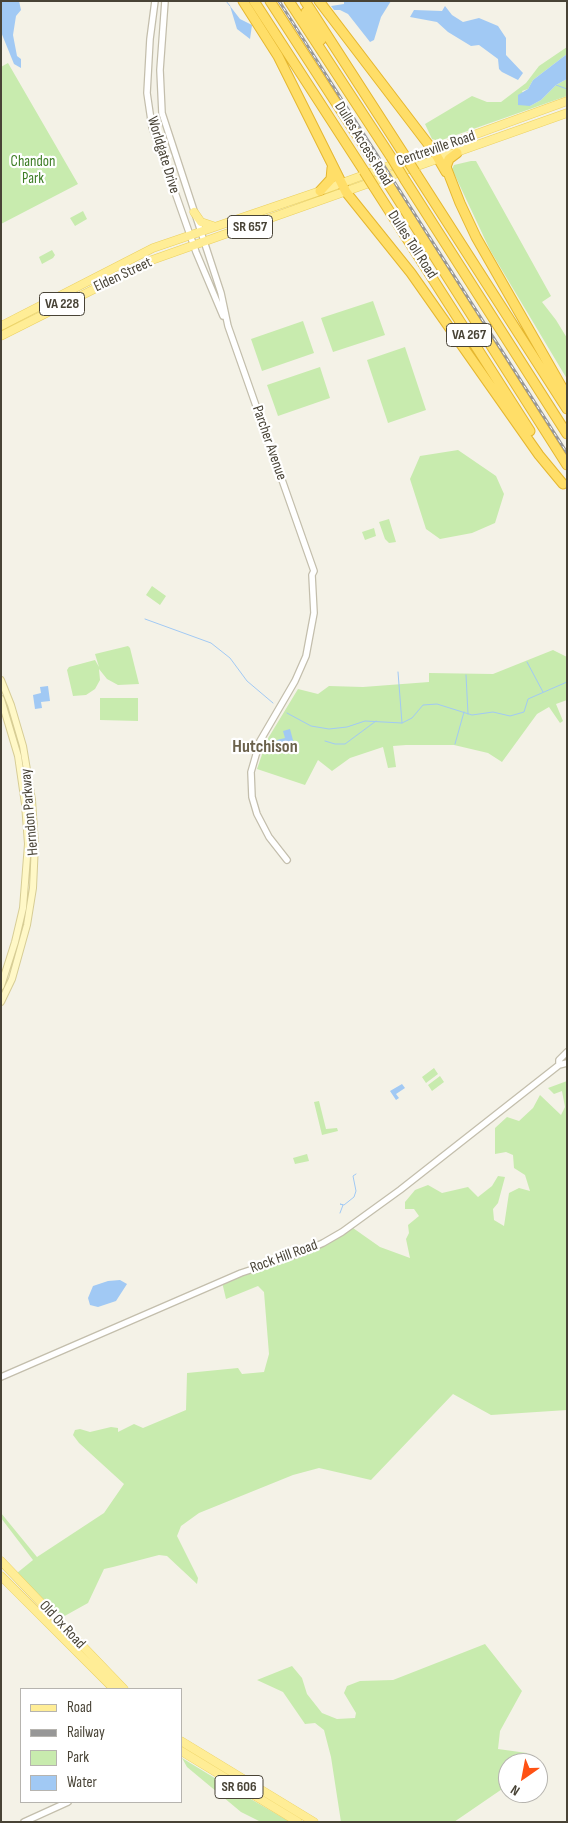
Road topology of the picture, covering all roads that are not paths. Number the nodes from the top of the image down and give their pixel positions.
1 (155, 1) edge
2 (165, 1) edge
3 (243, 1) edge
4 (254, 1) edge
5 (270, 1) edge
6 (289, 1) edge
7 (299, 1) edge
8 (305, 1) edge
9 (319, 1) edge
10 (352, 98) junction
11 (567, 101) edge
12 (567, 113) edge
13 (433, 151) junction
14 (457, 153) junction
15 (439, 159) junction
16 (331, 162) junction
17 (450, 179) junction
18 (341, 183) junction
19 (320, 191) junction
20 (346, 192) junction
21 (194, 212) junction
22 (218, 226) junction
23 (200, 232) junction
24 (191, 236) junction
25 (203, 243) junction
26 (194, 246) junction
27 (120, 265) joint
28 (124, 273) joint
29 (227, 322) junction
30 (1, 326) edge
31 (1, 336) edge
32 (567, 396) edge
33 (567, 409) edge
34 (567, 434) edge
35 (567, 465) edge
36 (565, 487) edge
37 (1, 680) edge
38 (1, 699) edge
39 (288, 860) dead end
40 (1, 986) edge
41 (1, 1002) edge
42 (567, 1052) edge
43 (567, 1064) edge
44 (559, 1065) junction
45 (1, 1377) edge
46 (1, 1561) edge
47 (1, 1576) edge
48 (113, 1688) edge
49 (123, 1688) edge
50 (182, 1742) edge
51 (182, 1753) edge
52 (66, 1803) edge
53 (24, 1822) edge
54 (298, 1822) edge
55 (314, 1822) edge

1 - 24 street, Worldgate Drive
2 - 21 street, Worldgate Drive
3 - 16 highway
4 - 36 highway, Dulles Toll Road / VA 267, bridge
5 - 35 highway, Dulles Access Road, bridge
6 - 10 highway, Dulles Access Road
7 - 10 highway
8 - 33 highway, VA 267, bridge
9 - 13 highway
10 - 34 highway, Dulles Access Road, bridge
11 - 13 main road, Centreville Road / SR 657
12 - 14 main road, Centreville Road / SR 657
13 - 15 highway
13 - 18 main road, Centreville Road / SR 657
14 - 15 main road, Centreville Road / SR 657
14 - 17 highway
15 - 17 highway
15 - 20 main road, Centreville Road / SR 657
16 - 18 highway
16 - 19 highway
17 - 32 highway
18 - 19 main road, Centreville Road / SR 657
18 - 20 highway
19 - 22 main road, Centreville Road / SR 657
20 - 25 main road, Centreville Road / SR 657
20 - 36 highway
21 - 22 main road
21 - 23 street, Worldgate Drive
22 - 23 main road, Centreville Road / SR 657
23 - 24 main road, Centreville Road / SR 657
23 - 25 street, Worldgate Drive
24 - 26 street, Worldgate Drive
24 - 27 main road, Elden Street / SR 657
25 - 26 main road, Centreville Road / SR 657
25 - 29 street, Parcher Avenue
26 - 28 main road, Elden Street / SR 657
26 - 29 street, Parcher Avenue
27 - 30 main road, Elden Street / VA 228
28 - 31 main road, Elden Street / VA 228
29 - 39 street, Parcher Avenue
37 - 41 main road, Herndon Parkway
38 - 40 main road, Herndon Parkway
42 - 44 street, Rock Hill Road
43 - 44 street
44 - 45 street, Rock Hill Road
46 - 49 main road, Old Ox Road
47 - 48 main road, Old Ox Road
50 - 55 main road, SR 606
51 - 54 main road, SR 606
52 - 53 street

